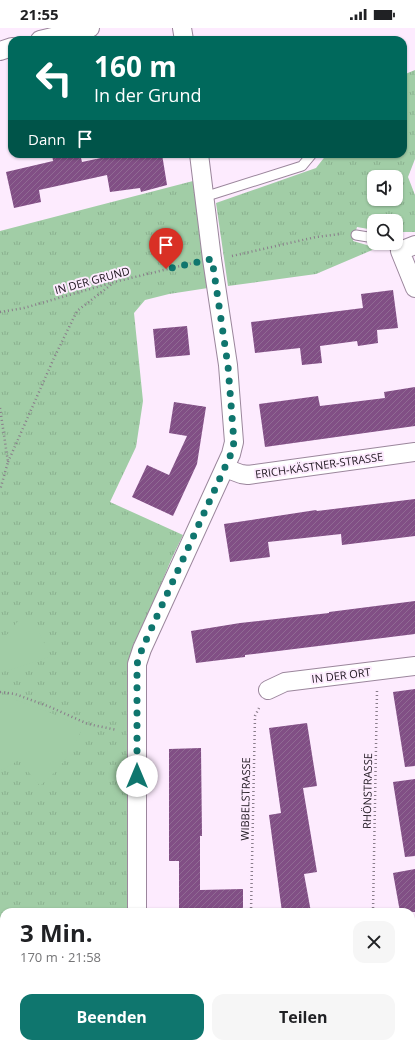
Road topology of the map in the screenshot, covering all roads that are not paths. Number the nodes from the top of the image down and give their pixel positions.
1 (90, 28) edge
2 (57, 36) edge
3 (199, 158) edge
4 (309, 158) edge
5 (204, 197) junction
6 (356, 235) road end
7 (367, 237) edge
8 (402, 250) edge
9 (415, 288) edge
10 (415, 452) edge
11 (225, 468) junction
12 (415, 666) edge
13 (268, 690) road end
14 (137, 908) edge

1 - 2 street
3 - 5 street
4 - 5 lane
5 - 11 street
6 - 7 lane
8 - 9 street
10 - 11 street, ERICH-KÄSTNER-STRASSE
11 - 14 street
12 - 13 street, IN DER ORT

